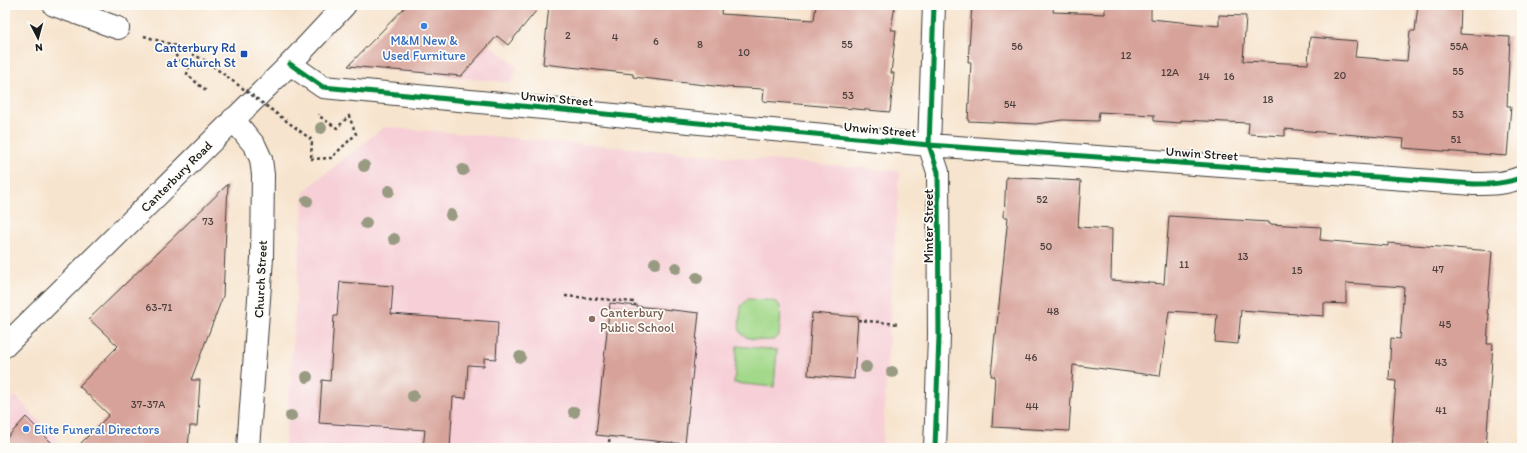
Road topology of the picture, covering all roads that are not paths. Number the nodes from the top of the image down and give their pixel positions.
1 (54, 5) edge
2 (934, 5) edge
3 (340, 7) edge
4 (118, 28) road end
5 (290, 64) junction
6 (233, 119) junction
7 (929, 145) junction
8 (1522, 177) edge
9 (5, 346) edge
10 (248, 448) edge
11 (935, 448) edge

1 - 4 main road
2 - 7 main road, Minter Street
3 - 5 main road, Canterbury Road
5 - 6 main road, Canterbury Road
5 - 7 main road, Unwin Street
6 - 9 main road, Canterbury Road
6 - 10 main road, Church Street
7 - 8 main road, Unwin Street
7 - 11 main road, Minter Street

